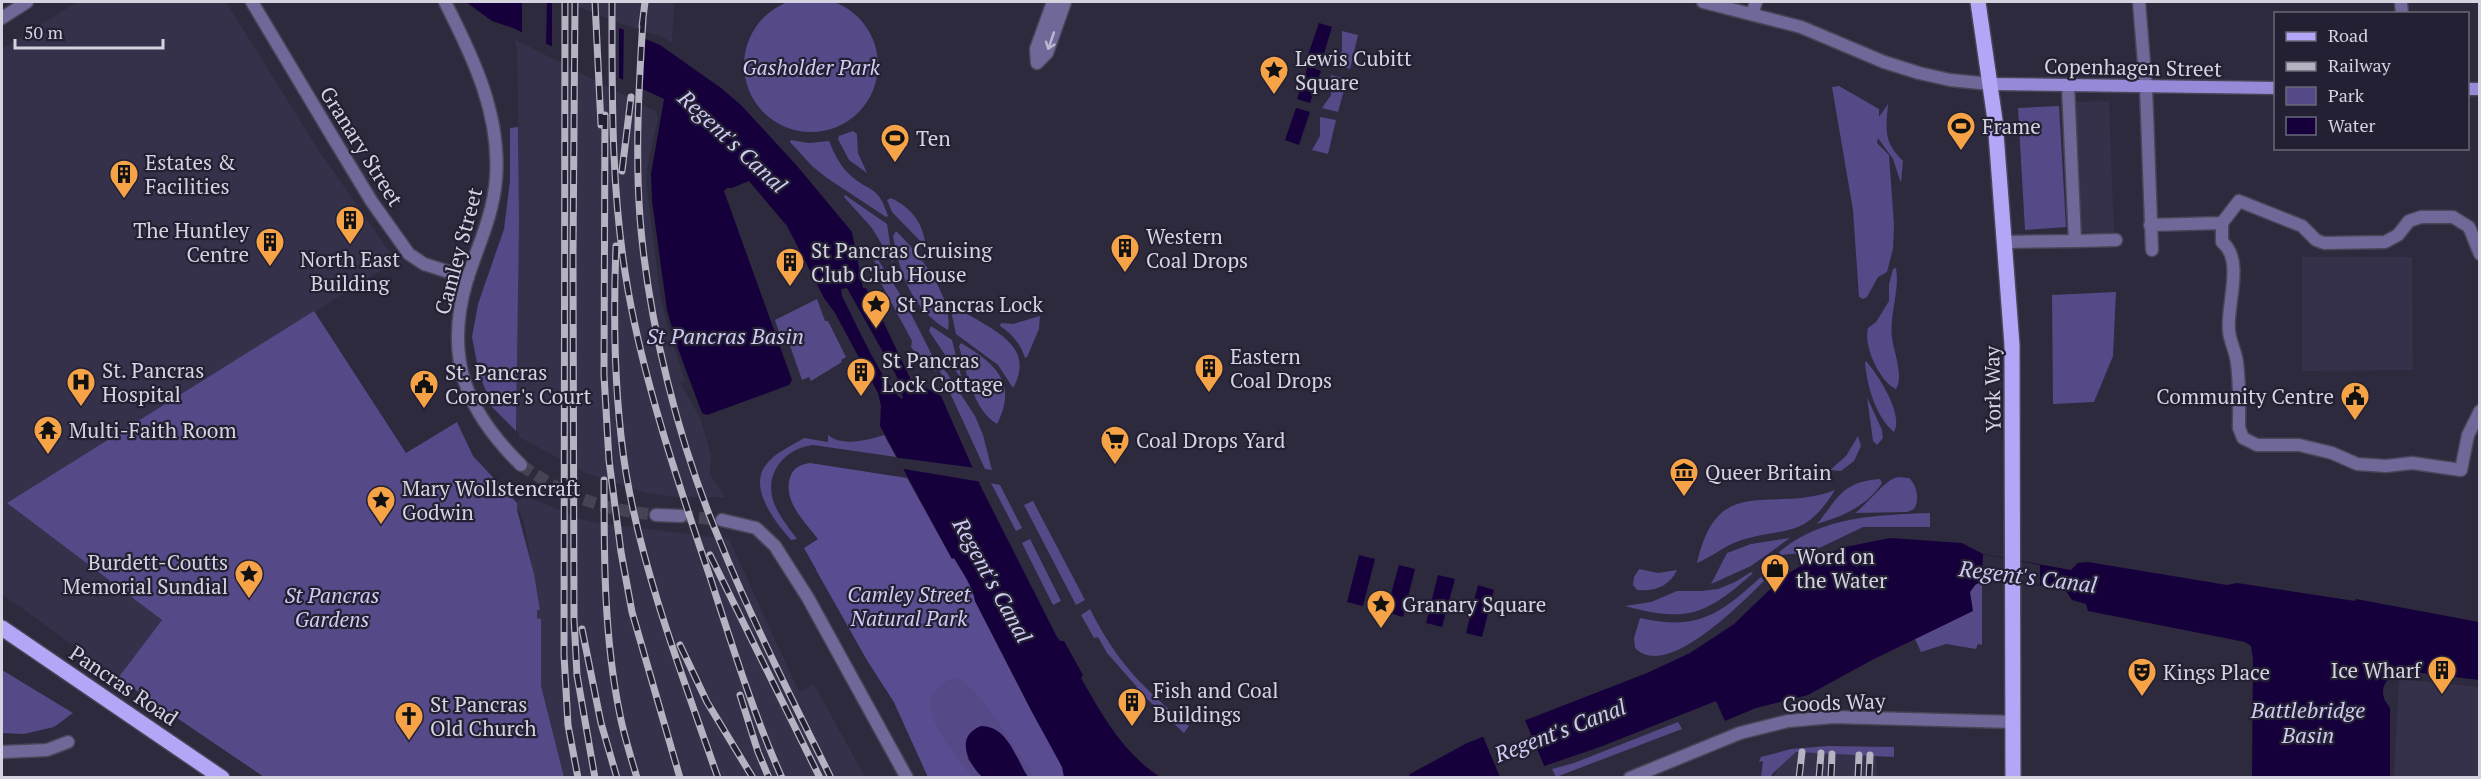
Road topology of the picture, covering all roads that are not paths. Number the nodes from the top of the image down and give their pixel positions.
1 (27, 2) edge
2 (252, 2) edge
3 (445, 2) edge
4 (1053, 2) edge
5 (1065, 2) edge
6 (1703, 2) edge
7 (1978, 2) edge
8 (2139, 2) edge
9 (1754, 8) edge
10 (2, 18) edge
11 (1990, 84) junction
12 (2068, 86) junction
13 (2146, 87) junction
14 (2274, 88) edge
15 (2222, 223) junction
16 (2150, 225) junction
17 (2075, 240) junction
18 (2116, 240) dead end
19 (2006, 242) junction
20 (2152, 250) dead end
21 (2480, 254) edge
22 (468, 278) junction
23 (2480, 411) edge
24 (521, 465) tunnel mouth
25 (656, 515) tunnel mouth
26 (681, 516) tunnel mouth
27 (722, 520) tunnel mouth
28 (2, 628) edge
29 (2014, 722) junction
30 (68, 742) dead end
31 (2, 752) edge
32 (222, 777) edge
33 (907, 777) edge
34 (1629, 777) edge
35 (2013, 777) edge

1 - 10 street
2 - 22 street, Granary Street
3 - 22 street, Camley Street
5 -> 4 street
6 - 9 street
7 - 11 main road, York Way
8 - 13 street
9 - 11 street
11 - 12 main road, Copenhagen Street
11 - 19 main road, York Way
12 - 13 main road, Copenhagen Street
12 - 17 street
13 - 14 main road, Copenhagen Street
13 - 16 street
15 - 16 street
15 - 21 street
15 - 23 street
16 - 20 street
17 - 18 street
17 - 19 street
19 - 29 main road, York Way
22 - 24 street, Camley Street
25 - 26 street
27 - 33 street
28 - 32 main road, Pancras Road
29 - 34 street, Goods Way
29 - 35 main road, York Way
30 - 31 street

